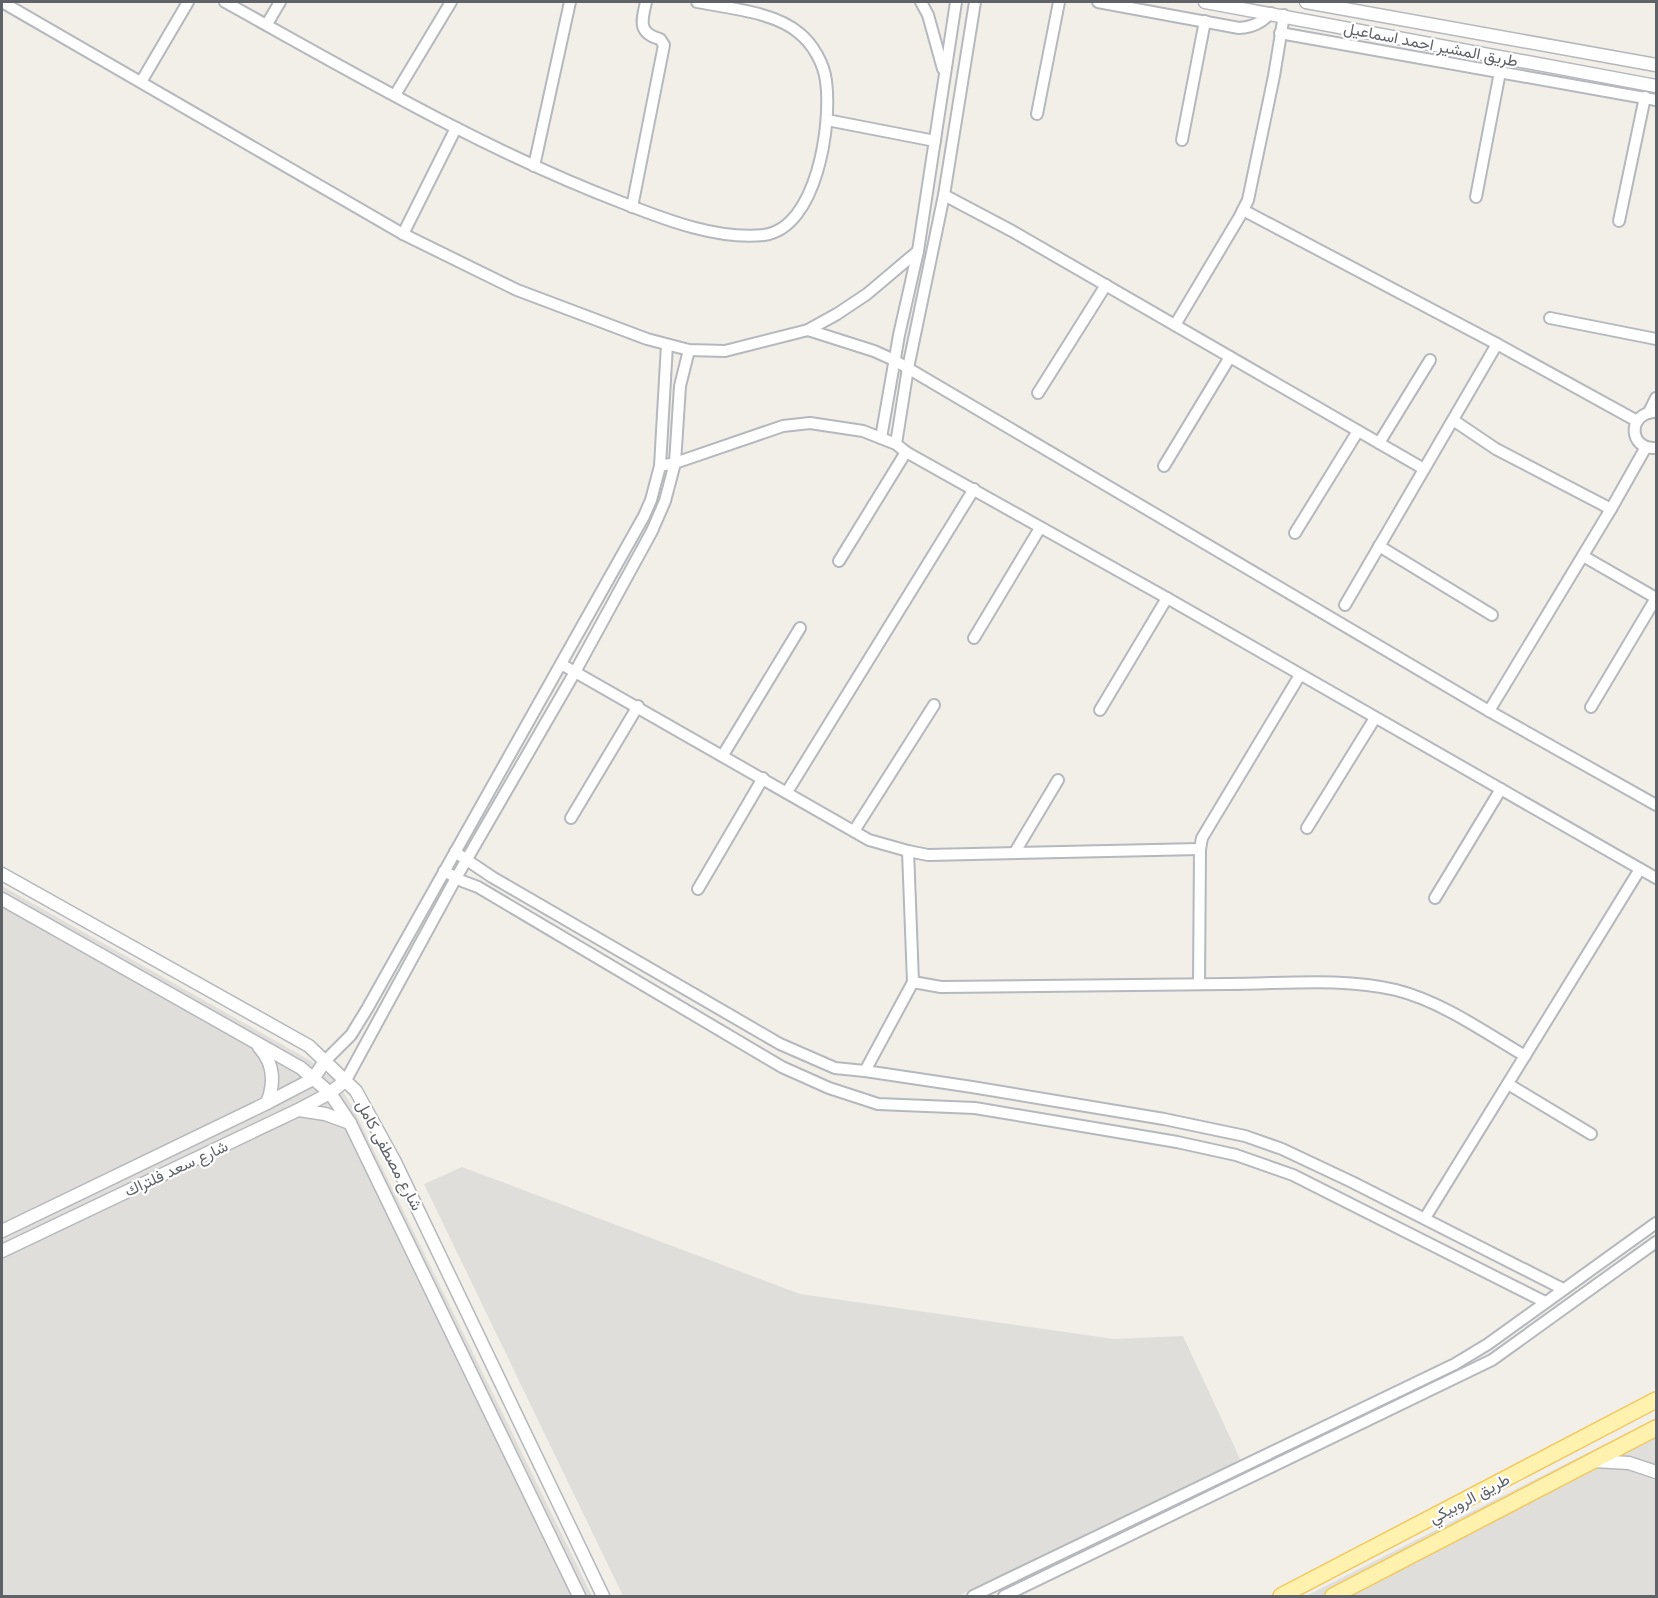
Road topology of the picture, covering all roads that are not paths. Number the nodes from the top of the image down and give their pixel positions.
1 (188, 2) edge
2 (225, 2) edge
3 (280, 2) edge
4 (451, 2) edge
5 (570, 2) edge
6 (645, 2) edge
7 (697, 2) edge
8 (921, 2) edge
9 (956, 2) edge
10 (975, 2) edge
11 (1059, 2) edge
12 (1098, 2) edge
13 (1205, 2) edge
14 (1306, 2) edge
15 (7, 4) edge
16 (1277, 14) junction
17 (1205, 21) junction
18 (267, 24) junction
19 (1281, 33) junction
20 (1656, 65) edge
21 (1500, 72) junction
22 (945, 75) junction
23 (141, 82) junction
24 (1656, 86) edge
25 (395, 94) junction
26 (1645, 97) junction
27 (1656, 100) edge
28 (1037, 114) dead end
29 (827, 120) junction
30 (456, 128) junction
31 (1182, 140) dead end
32 (935, 141) junction
33 (534, 166) junction
34 (945, 195) junction
35 (1476, 197) dead end
36 (632, 207) junction
37 (1244, 210) junction
38 (1619, 221) dead end
39 (403, 234) junction
40 (918, 251) junction
41 (1106, 285) junction
42 (1550, 318) dead end
43 (1175, 325) junction
44 (808, 330) junction
45 (1656, 339) edge
46 (1497, 344) junction
47 (667, 345) junction
48 (689, 350) junction
49 (1230, 357) junction
50 (894, 360) junction
51 (1430, 360) dead end
52 (908, 368) junction
53 (1038, 393) dead end
54 (1656, 398) edge
55 (1653, 412) edge
56 (1453, 420) junction
57 (1637, 421) junction
58 (1358, 431) junction
59 (881, 438) junction
60 (1379, 443) junction
61 (896, 444) junction
62 (1651, 448) edge
63 (906, 452) junction
64 (675, 463) junction
65 (660, 466) junction
66 (1164, 466) dead end
67 (1424, 469) junction
68 (974, 489) junction
69 (1611, 509) junction
70 (1040, 528) junction
71 (1295, 533) dead end
72 (1378, 546) junction
73 (1583, 556) junction
74 (839, 561) dead end
75 (1167, 598) junction
76 (1656, 598) edge
77 (1345, 604) dead end
78 (1492, 615) dead end
79 (800, 628) dead end
80 (974, 638) dead end
81 (561, 664) junction
82 (576, 672) junction
83 (1300, 675) junction
84 (934, 705) dead end
85 (638, 706) junction
86 (1591, 707) dead end
87 (1100, 710) dead end
88 (1490, 711) junction
89 (1375, 718) junction
90 (723, 755) junction
91 (764, 778) junction
92 (1058, 780) dead end
93 (1501, 789) junction
94 (787, 792) junction
95 (1656, 805) edge
96 (571, 818) dead end
97 (1307, 828) dead end
98 (854, 831) junction
99 (1200, 849) junction
100 (908, 851) junction
101 (455, 852) junction
102 (1015, 852) junction
103 (469, 860) junction
104 (1640, 869) junction
105 (444, 871) junction
106 (2, 874) edge
107 (456, 878) junction
108 (1656, 878) edge
109 (698, 889) dead end
110 (1435, 898) dead end
111 (2, 899) edge
112 (913, 982) junction
113 (1199, 984) junction
114 (367, 1009) junction
115 (380, 1016) junction
116 (254, 1042) junction
117 (1525, 1056) junction
118 (325, 1061) junction
119 (865, 1071) junction
120 (313, 1079) junction
121 (346, 1080) junction
122 (1508, 1084) junction
123 (330, 1093) junction
124 (267, 1103) junction
125 (298, 1110) junction
126 (350, 1123) junction
127 (215, 1128) junction
128 (1591, 1134) dead end
129 (192, 1139) junction
130 (222, 1146) junction
131 (200, 1156) junction
132 (1425, 1218) junction
133 (1656, 1223) edge
134 (2, 1231) edge
135 (1656, 1242) edge
136 (2, 1251) edge
137 (1563, 1289) junction
138 (1545, 1302) junction
139 (1656, 1400) edge
140 (1656, 1428) edge
141 (1593, 1461) junction
142 (1656, 1472) edge
143 (579, 1596) edge
144 (603, 1596) edge
145 (973, 1596) edge
146 (1004, 1596) edge
147 (1281, 1596) edge
148 (1333, 1596) edge

1 - 23 street
2 - 18 street
3 - 18 street
4 - 25 street
5 - 33 street
6 - 36 street
7 - 29 street
8 - 22 street
9 - 22 street
10 - 34 street
11 - 28 street
12 - 17 street
13 - 16 street, طريق المشير احمد اسماعيل
14 - 20 street, طريق المشير احمد اسماعيل
15 - 23 street
16 - 17 street
16 - 19 street
16 - 24 street, طريق المشير احمد اسماعيل
17 - 31 street
18 - 25 street
19 - 21 street
19 - 37 street
21 - 26 street
21 - 35 street
22 - 32 street
23 - 39 street
25 - 30 street
26 - 27 street
26 - 38 street
29 - 32 street
29 - 36 street
30 - 33 street
30 - 39 street
32 - 40 street
33 - 36 street
34 - 41 street
34 - 52 street
37 - 43 street
37 - 46 street
39 - 47 street
40 - 44 street
40 - 50 street
41 - 43 street
41 - 53 street
42 - 45 street
43 - 49 street
44 - 48 street
44 - 50 street
46 - 56 street
46 - 57 street
47 - 48 street
47 - 65 street
48 - 64 street
49 - 58 street
49 - 66 street
50 - 52 street
50 - 59 street
51 - 60 street
52 - 61 street
52 - 88 street
54 - 55 street
55 - 57 street
56 - 67 street
56 - 69 street
57 - 62 street
58 - 60 street
58 - 71 street
59 - 61 street
59 - 64 street
60 - 67 street
61 - 63 street
62 - 69 street
63 - 68 street
63 - 74 street
64 - 65 street
64 - 82 street
65 - 81 street
67 - 72 street
68 - 70 street
68 - 94 street
69 - 73 street
70 - 75 street
70 - 80 street
72 - 77 street
72 - 78 street
73 - 76 street
73 - 88 street
75 - 83 street
75 - 87 street
76 - 86 street
79 - 90 street
81 - 82 street
81 - 101 street
82 - 85 street
82 - 103 street
83 - 89 street
83 - 99 street
84 - 98 street
85 - 90 street
85 - 96 street
88 - 95 street
89 - 93 street
89 - 97 street
90 - 91 street
91 - 94 street
91 - 109 street
92 - 102 street
93 - 104 street
93 - 110 street
94 - 98 street
98 - 100 street
99 - 102 street
99 - 113 street
100 - 102 street
100 - 112 street
101 - 103 street
101 - 105 street
103 - 107 street
103 - 119 street
104 - 108 street
104 - 117 street
105 - 107 street
105 - 114 street
106 - 118 street, شارع مصطفى كامل
107 - 115 street
107 - 138 street
111 - 116 street, شارع مصطفى كامل
112 - 113 street
112 - 119 street
113 - 117 street
114 - 115 street
114 - 118 street
115 - 121 street
116 - 120 street, شارع مصطفى كامل
116 - 124 street
117 - 122 street
118 - 120 street, شارع سعد فلتراك
118 - 121 street, شارع مصطفى كامل
119 - 132 street
120 - 123 street, شارع مصطفى كامل
120 - 124 street, شارع سعد فلتراك
121 - 123 street, شارع سعد فلتراك
121 - 144 street, شارع مصطفى كامل
122 - 128 street
122 - 132 street
123 - 125 street, شارع سعد فلتراك
123 - 126 street, شارع مصطفى كامل
124 - 127 street, شارع سعد فلتراك
125 - 126 street
125 - 130 street, شارع سعد فلتراك
126 - 143 street, شارع مصطفى كامل
127 - 129 street, شارع سعد فلتراك
127 - 130 street
129 - 131 street
129 - 134 street, شارع سعد فلتراك
130 - 131 street, شارع سعد فلتراك
131 - 136 street, شارع سعد فلتراك
132 - 137 street
133 - 137 street
135 - 146 street
137 - 138 street
138 - 145 street
139 - 147 main road, طريق الروبيكي
140 - 141 main road, طريق الروبيكي
141 - 142 street
141 - 148 main road, طريق الروبيكي

